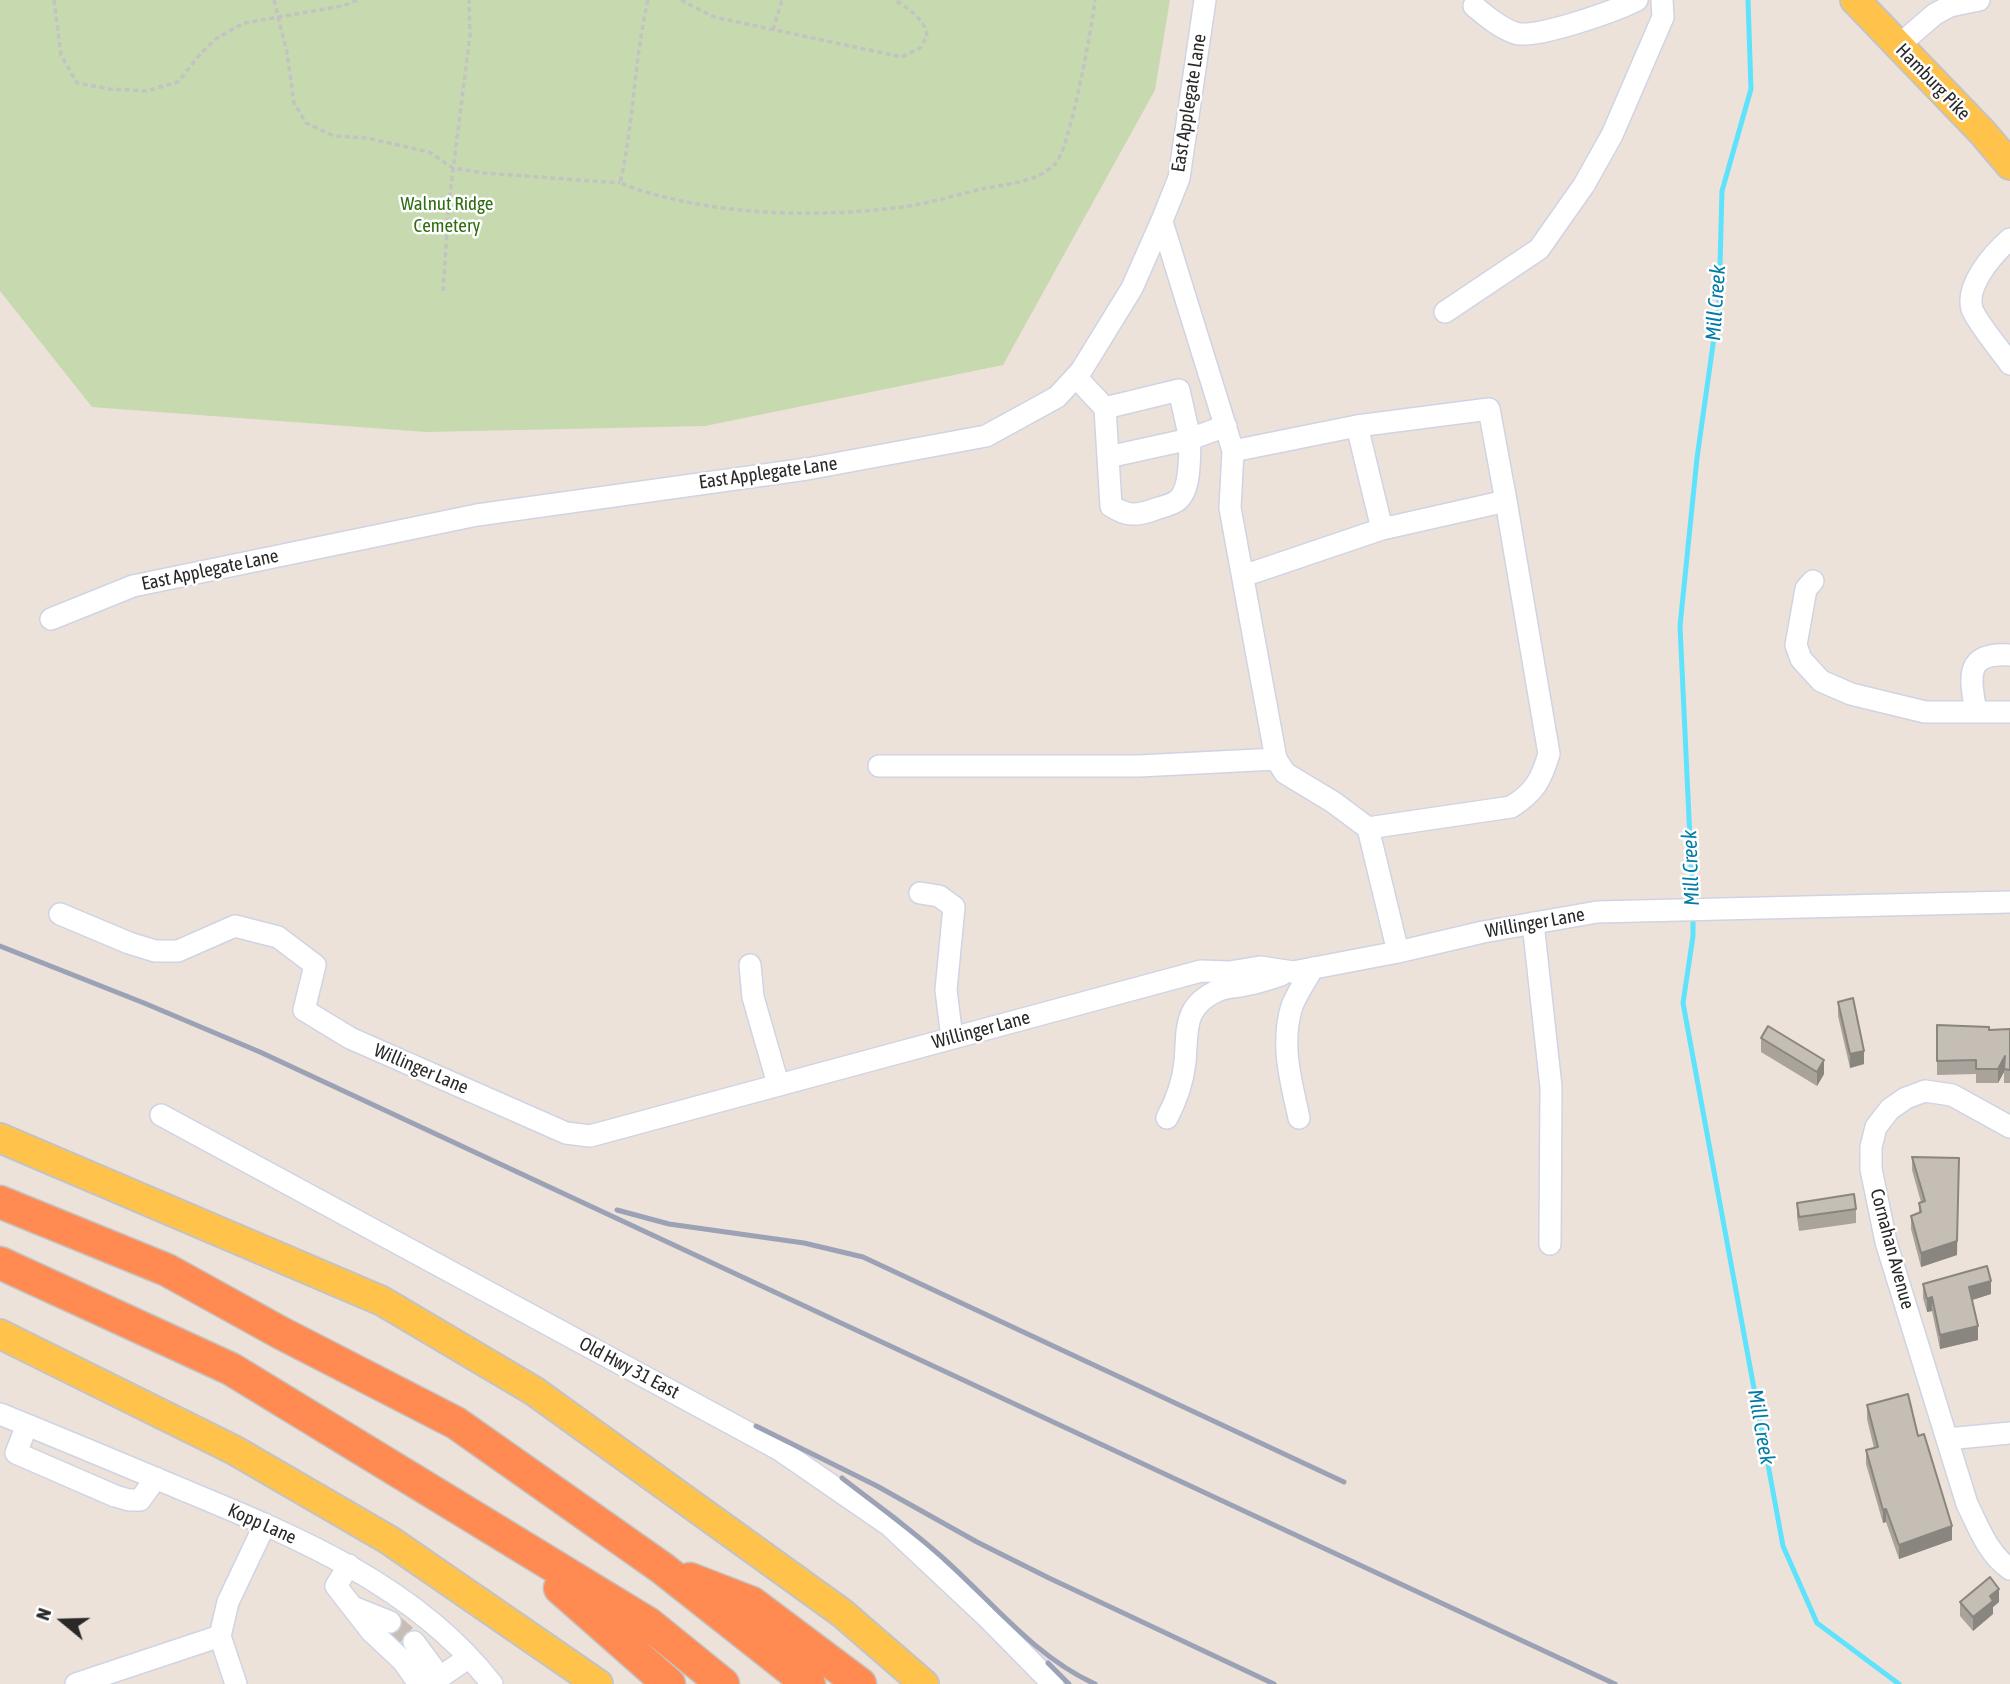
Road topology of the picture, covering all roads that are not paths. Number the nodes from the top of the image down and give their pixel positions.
1 (1205, 0) edge
2 (1637, 0) edge
3 (1662, 0) edge
4 (1855, 0) edge
5 (1979, 0) edge
6 (1474, 6) dead end
7 (1899, 45) junction
8 (2010, 165) edge
9 (1162, 222) junction
10 (2010, 239) edge
11 (1445, 312) dead end
12 (2010, 363) edge
13 (1076, 377) junction
14 (1105, 408) junction
15 (1226, 426) junction
16 (1357, 426) junction
17 (1190, 439) junction
18 (1233, 451) junction
19 (1108, 457) junction
20 (1506, 502) junction
21 (1382, 529) junction
22 (1243, 576) junction
23 (1814, 581) dead end
24 (51, 619) dead end
25 (2010, 655) edge
26 (1976, 712) junction
27 (2010, 712) edge
28 (1276, 759) junction
29 (879, 766) dead end
30 (1368, 828) junction
31 (920, 892) dead end
32 (2010, 902) edge
33 (60, 914) dead end
34 (1533, 923) junction
35 (1398, 952) junction
36 (751, 965) dead end
37 (1303, 970) junction
38 (952, 1038) junction
39 (778, 1084) junction
40 (161, 1115) dead end
41 (1167, 1118) dead end
42 (1298, 1118) dead end
43 (2010, 1127) edge
44 (0, 1138) edge
45 (0, 1202) edge
46 (1550, 1244) dead end
47 (0, 1263) edge
48 (0, 1334) edge
49 (0, 1414) edge
50 (27, 1425) junction
51 (2010, 1433) edge
52 (1947, 1439) junction
53 (156, 1478) junction
54 (265, 1524) junction
55 (499, 1533) junction
56 (349, 1564) junction
57 (662, 1568) junction
58 (2010, 1569) edge
59 (350, 1605) junction
60 (390, 1622) tunnel mouth
61 (220, 1636) junction
62 (414, 1642) tunnel mouth
63 (468, 1658) junction
64 (435, 1681) edge
65 (76, 1684) edge
66 (236, 1684) edge
67 (419, 1684) edge
68 (492, 1684) edge
69 (598, 1684) edge
70 (668, 1684) edge
71 (723, 1684) edge
72 (809, 1684) edge
73 (860, 1684) edge
74 (924, 1684) edge
75 (1053, 1684) edge

1 - 9 street, East Applegate Lane
2 - 6 street
3 - 11 street
4 - 7 main road, Hamburg Pike
5 - 7 street
7 - 8 main road, Hamburg Pike
9 - 13 street, East Applegate Lane
9 - 15 street
10 - 12 street
13 - 14 street
13 - 24 street, East Applegate Lane
14 - 17 street
14 - 19 street
15 - 17 street
15 - 18 street
16 - 18 street
16 - 20 street
16 - 21 street
17 - 19 street
17 - 19 street
18 - 22 street
20 - 21 street
20 - 30 street
21 - 22 street
22 - 28 street
23 - 26 street
25 - 26 street
26 - 27 street
28 - 29 street
28 - 30 street
30 - 35 street
31 - 38 street
32 - 34 street, Willinger Lane
33 - 39 street, Willinger Lane
34 - 35 street, Willinger Lane
34 - 46 street
35 - 37 street, Willinger Lane
36 - 39 street
37 - 38 street, Willinger Lane
37 - 41 street
37 - 42 street
38 - 39 street, Willinger Lane
40 - 75 street, Old Hwy 31 East
43 - 52 street, Cornahan Avenue
44 - 74 main road
45 - 57 highway
47 - 55 highway
48 - 69 main road
49 - 50 street, Kopp Lane
50 - 53 street, Kopp Lane
50 - 53 street
51 - 52 street
52 - 58 street, Cornahan Avenue
53 - 54 street, Kopp Lane
54 - 56 street, Kopp Lane
54 - 61 street
55 - 70 highway
55 - 71 highway
56 - 59 street
56 - 63 street, Kopp Lane
57 - 72 highway
57 - 73 highway
59 - 60 street
59 - 67 street
61 - 65 street
61 - 66 street
62 - 64 street
63 - 64 street
63 - 68 street, Kopp Lane

